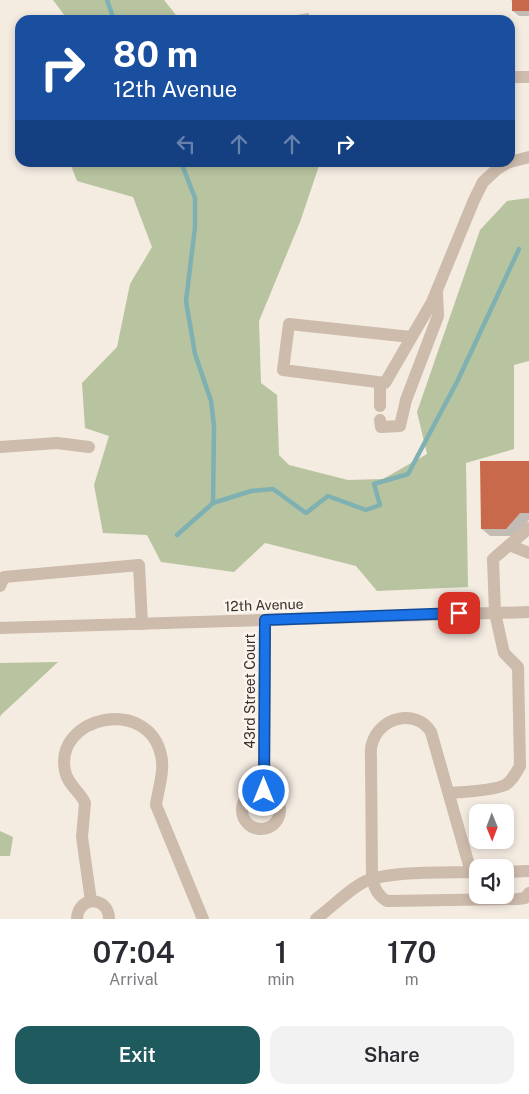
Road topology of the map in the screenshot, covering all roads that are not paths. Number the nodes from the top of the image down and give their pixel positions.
1 (515, 77) edge
2 (529, 77) edge
3 (529, 157) edge
4 (515, 160) edge
5 (500, 167) edge
6 (437, 290) junction
7 (411, 337) junction
8 (380, 383) junction
9 (380, 406) dead end
10 (380, 420) dead end
11 (0, 447) edge
12 (89, 447) dead end
13 (529, 528) edge
14 (510, 545) junction
15 (529, 554) edge
16 (0, 586) edge
17 (495, 612) junction
18 (529, 612) edge
19 (265, 620) junction
20 (142, 624) junction
21 (0, 628) edge
22 (264, 791) dead end
23 (448, 793) junction
24 (470, 859) edge
25 (529, 871) edge
26 (469, 872) edge
27 (514, 872) edge
28 (372, 879) junction
29 (529, 894) edge
30 (91, 901) junction
31 (77, 919) edge
32 (109, 919) edge
33 (203, 919) edge
34 (316, 919) edge

1 - 2 street
3 - 4 street
5 - 6 street
6 - 7 street
6 - 10 street
7 - 8 street
7 - 8 street
8 - 9 street
11 - 12 street
13 - 14 street
14 - 15 street
14 - 17 street
16 - 20 street
17 - 18 street, 12th Avenue
17 - 19 street, 12th Avenue
17 - 23 street
19 - 20 street, 12th Avenue
19 - 22 street, 43rd Street Court
20 - 21 street, 12th Avenue
23 - 24 street
23 - 28 street
25 - 27 street
26 - 28 street
28 - 29 street
28 - 34 street
30 - 31 street
30 - 32 street
30 - 33 street

